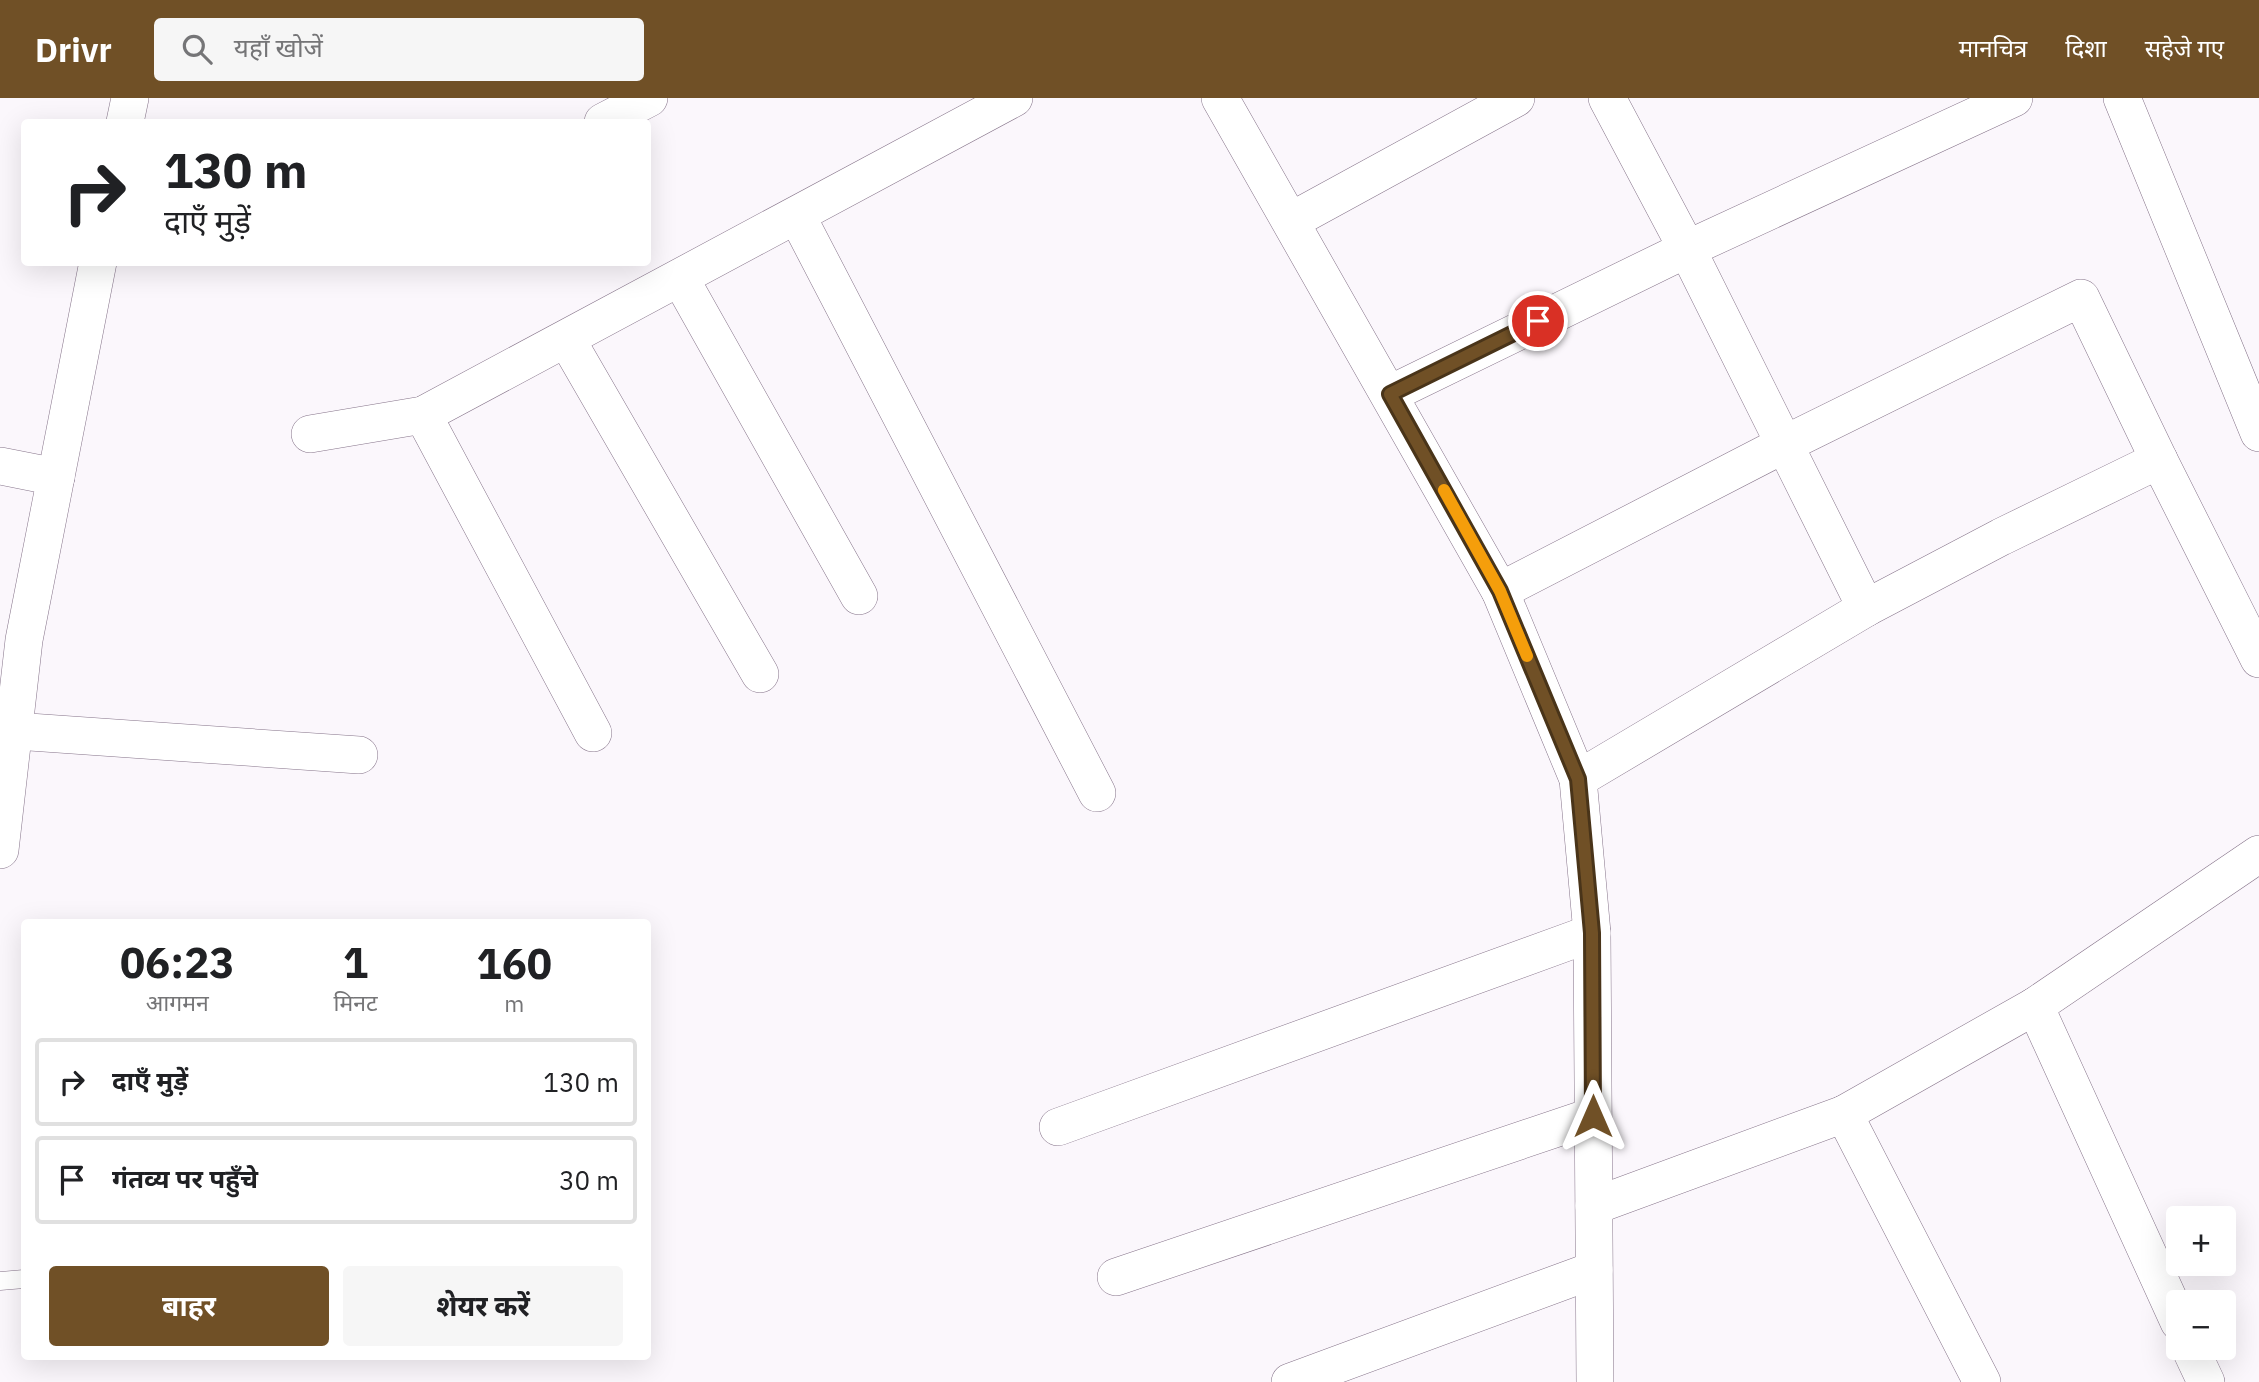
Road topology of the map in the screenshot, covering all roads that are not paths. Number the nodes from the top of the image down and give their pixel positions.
1 (130, 98) edge
2 (649, 98) edge
3 (1014, 98) edge
4 (1220, 98) edge
5 (1516, 98) edge
6 (1607, 98) edge
7 (2014, 98) edge
8 (2122, 98) edge
9 (126, 119) edge
10 (609, 119) edge
11 (797, 216) junction
12 (1290, 221) junction
13 (1687, 249) junction
14 (97, 266) edge
15 (680, 278) junction
16 (567, 340) junction
17 (1390, 394) junction
18 (423, 415) junction
19 (310, 433) dead end
20 (2259, 433) edge
21 (1783, 445) junction
22 (2159, 460) junction
23 (0, 466) edge
24 (56, 477) junction
25 (1500, 591) junction
26 (859, 596) dead end
27 (1866, 608) junction
28 (12, 638) edge
29 (2259, 659) edge
30 (760, 674) dead end
31 (6, 731) edge
32 (593, 733) dead end
33 (359, 755) dead end
34 (1578, 779) junction
35 (1097, 793) dead end
36 (0, 850) edge
37 (2259, 854) edge
38 (1592, 933) junction
39 (2035, 1006) junction
40 (1844, 1114) junction
41 (1593, 1116) junction
42 (1058, 1127) dead end
43 (1594, 1206) junction
44 (1594, 1270) junction
45 (1116, 1277) dead end
46 (21, 1279) edge
47 (0, 1281) edge
48 (2166, 1293) edge
49 (2196, 1360) edge
50 (1290, 1382) edge
51 (1595, 1382) edge
52 (1982, 1382) edge
53 (2206, 1382) edge

1 - 9 street
2 - 10 street
3 - 11 street
4 - 12 street
5 - 12 street
6 - 13 street
7 - 13 street
8 - 20 street
11 - 15 street
11 - 35 street
12 - 17 street
13 - 17 street
13 - 21 street
14 - 24 street
15 - 16 street
15 - 26 street
16 - 18 street
16 - 30 street
17 - 25 street
18 - 19 street
18 - 32 street
21 - 22 street
21 - 25 street
21 - 27 street
22 - 27 street
22 - 29 street
23 - 24 street
24 - 28 street
25 - 34 street
27 - 34 street
28 - 31 street
31 - 33 street
31 - 36 street
34 - 38 street
37 - 39 street
38 - 41 street
38 - 42 street
39 - 40 street
39 - 48 street
40 - 43 street
40 - 52 street
41 - 43 street
41 - 45 street
43 - 44 street
44 - 50 street
44 - 51 street
46 - 47 lane
49 - 53 street

